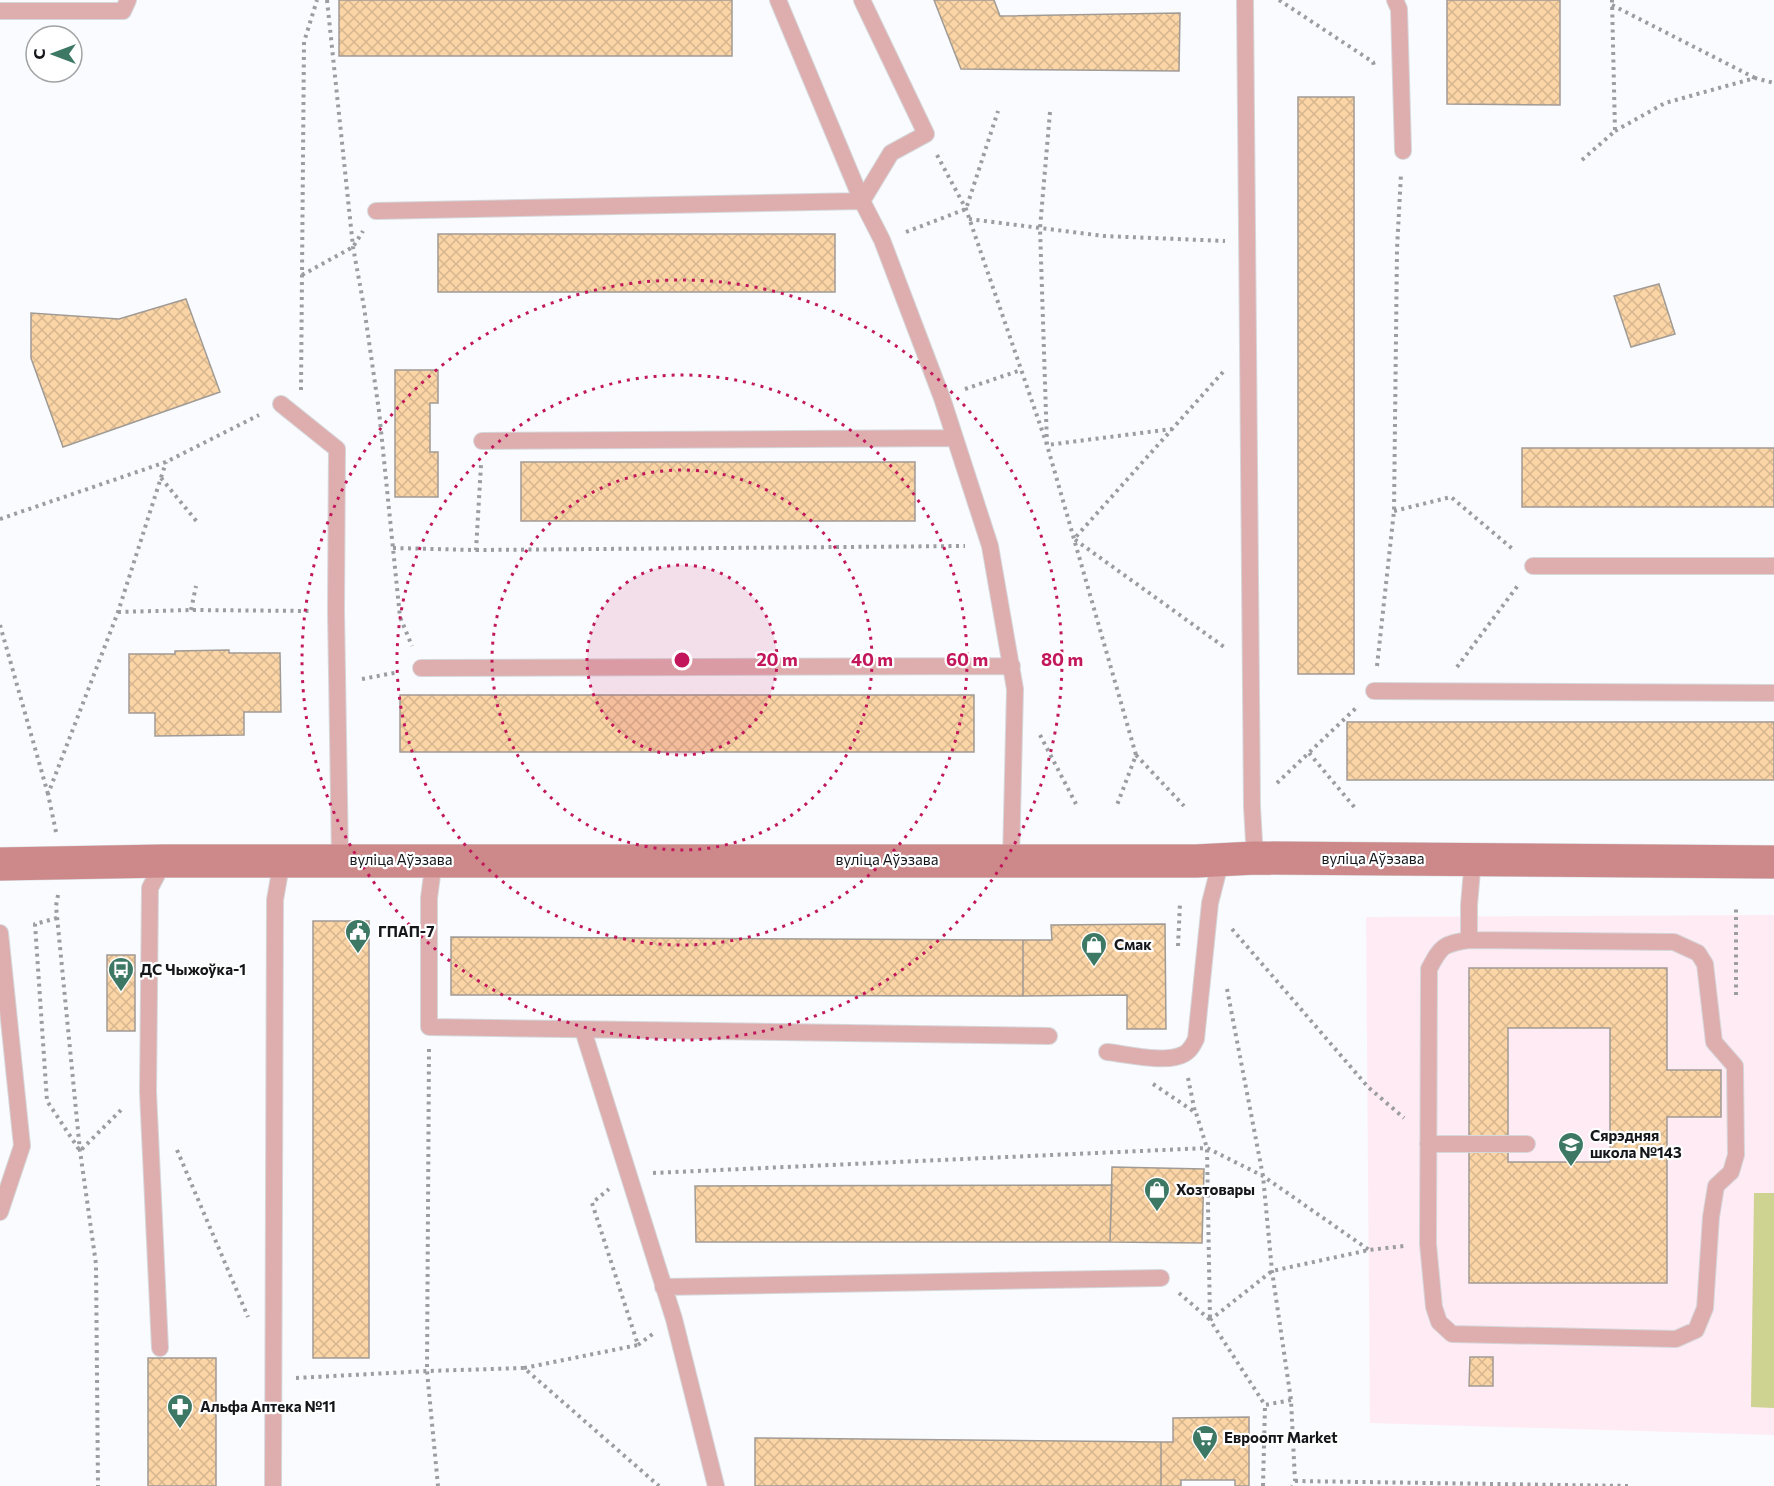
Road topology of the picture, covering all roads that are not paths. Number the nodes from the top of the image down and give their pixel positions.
1 (128, 0) edge
2 (778, 0) edge
3 (862, 0) edge
4 (1245, 0) edge
5 (1395, 0) edge
6 (0, 11) edge
7 (1403, 151) road end
8 (862, 201) junction
9 (376, 211) road end
10 (281, 404) road end
11 (954, 438) junction
12 (482, 441) road end
13 (1533, 566) road end
14 (1774, 566) edge
15 (1012, 666) junction
16 (421, 668) road end
17 (1374, 691) road end
18 (1774, 693) edge
19 (1255, 858) junction
20 (1473, 859) junction
21 (1011, 860) junction
22 (1221, 860) junction
23 (164, 861) junction
24 (282, 861) junction
25 (340, 861) junction
26 (434, 861) junction
27 (1774, 862) edge
28 (0, 864) edge
29 (0, 933) edge
30 (1469, 940) junction
31 (583, 1030) junction
32 (1049, 1036) dead end
33 (1107, 1052) road end
34 (1428, 1144) junction
35 (1527, 1144) dead end
36 (0, 1212) edge
37 (1161, 1278) road end
38 (663, 1287) junction
39 (160, 1348) dead end
40 (273, 1486) edge
41 (716, 1486) edge

1 - 6 lane
2 - 8 lane
3 - 8 lane
4 - 19 lane
5 - 7 lane
8 - 9 lane
8 - 11 lane
10 - 25 lane
11 - 12 lane
11 - 15 lane
13 - 14 lane
15 - 16 lane
15 - 21 lane
17 - 18 lane
19 - 20 street, вуліца Аўэзава
19 - 22 street, вуліца Аўэзава
20 - 27 street, вуліца Аўэзава
20 - 30 lane
21 - 22 street, вуліца Аўэзава
21 - 26 street, вуліца Аўэзава
22 - 33 lane
23 - 24 street, вуліца Аўэзава
23 - 28 street, вуліца Аўэзава
23 - 39 lane
24 - 25 street, вуліца Аўэзава
24 - 40 lane
25 - 26 street, вуліца Аўэзава
26 - 31 lane
29 - 36 lane
30 - 34 lane
30 - 34 lane
31 - 32 lane
31 - 38 lane
34 - 35 lane
37 - 38 lane
38 - 41 lane

